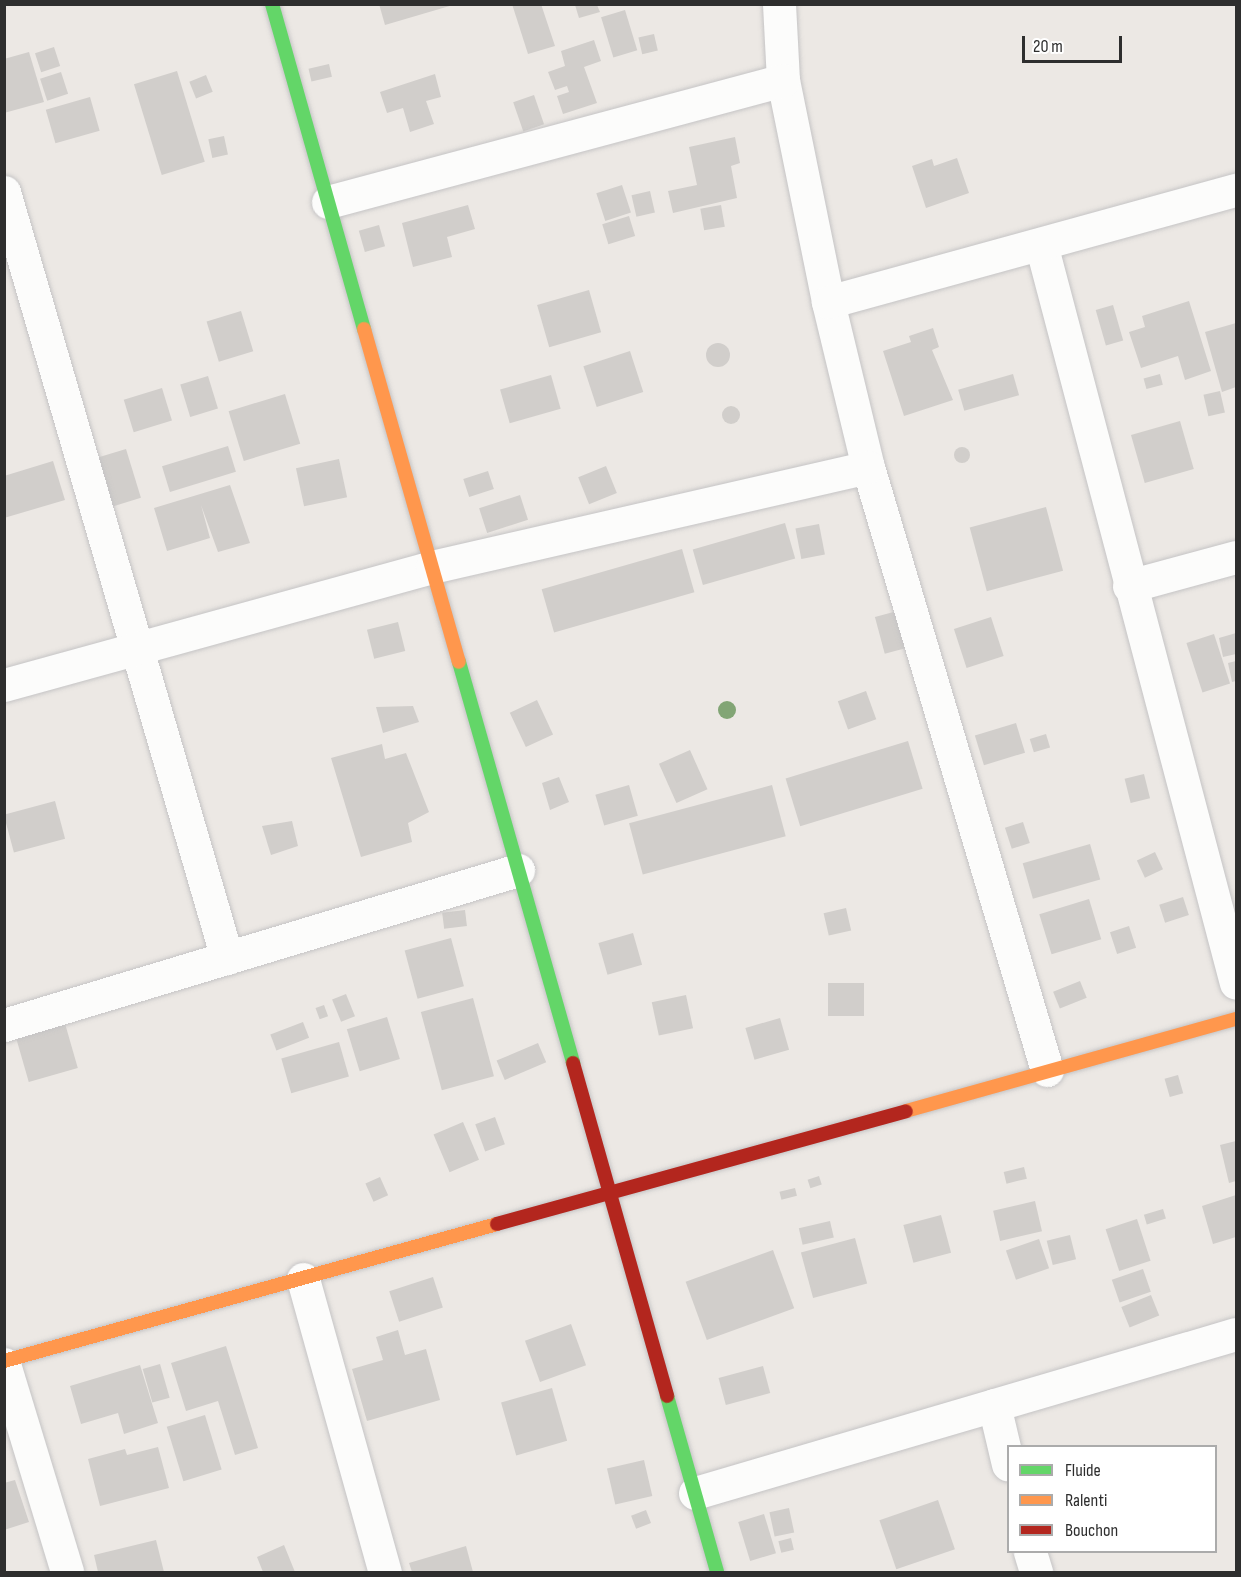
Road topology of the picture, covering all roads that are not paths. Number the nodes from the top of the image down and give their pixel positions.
1 (272, 4) edge
2 (779, 4) edge
3 (783, 80) junction
4 (1236, 190) edge
5 (4, 192) edge
6 (328, 202) junction
7 (1041, 244) junction
8 (828, 302) junction
9 (868, 466) junction
10 (1236, 558) edge
11 (432, 567) junction
12 (1129, 586) junction
13 (137, 648) junction
14 (4, 686) edge
15 (518, 870) junction
16 (227, 958) junction
17 (1236, 983) edge
18 (1236, 1019) edge
19 (4, 1025) edge
20 (1047, 1070) junction
21 (610, 1194) junction
22 (303, 1279) junction
23 (1236, 1334) edge
24 (4, 1363) edge
25 (994, 1406) junction
26 (1007, 1460) edge
27 (695, 1493) junction
28 (1031, 1553) edge
29 (67, 1572) edge
30 (385, 1572) edge
31 (717, 1572) edge
32 (1036, 1572) edge

1 - 6 street
2 - 3 street
3 - 6 street
3 - 8 street
4 - 7 street
5 - 13 street
6 - 11 street
7 - 8 street
7 - 12 street
8 - 9 street
9 - 11 street
9 - 20 street
10 - 12 street
11 - 13 street
11 - 15 street
12 - 17 street
13 - 14 street
13 - 16 street
15 - 16 street
15 - 21 street
16 - 19 street
18 - 20 street
20 - 21 street
21 - 22 street
21 - 27 street
22 - 24 street
22 - 30 street
23 - 25 street
24 - 29 street
25 - 26 street
25 - 27 street
27 - 31 street
28 - 32 street

